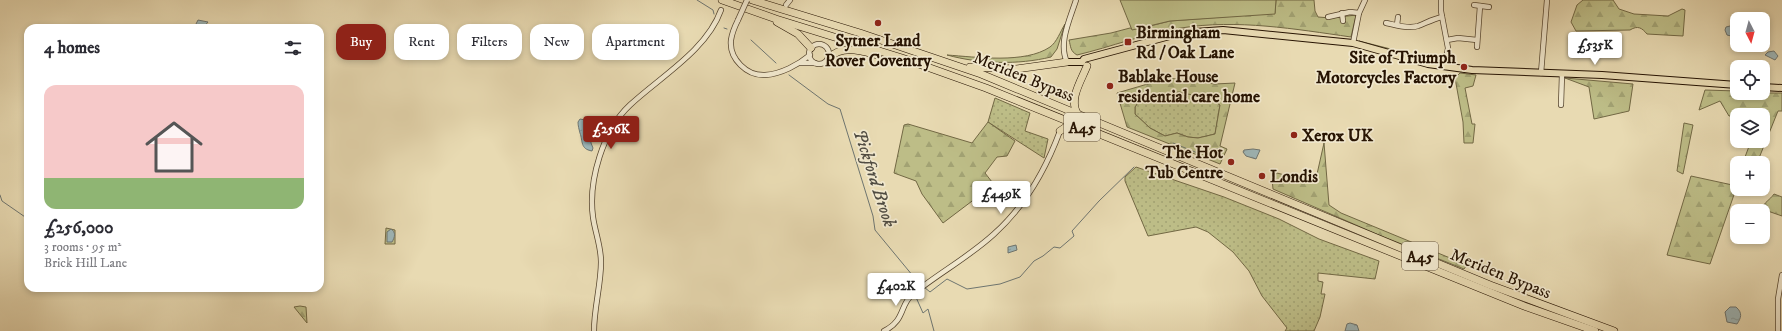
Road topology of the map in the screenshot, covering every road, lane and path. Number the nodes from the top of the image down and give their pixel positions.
1 (722, 0) edge
2 (747, 0) edge
3 (752, 0) edge
4 (790, 0) edge
5 (1076, 0) edge
6 (1365, 0) edge
7 (1441, 0) edge
8 (1547, 0) edge
9 (786, 5) dead end
10 (1474, 5) dead end
11 (1480, 6) junction
12 (1489, 7) dead end
13 (721, 10) dead end
14 (1359, 13) junction
15 (760, 14) junction
16 (1342, 14) junction
17 (1328, 17) dead end
18 (1398, 17) dead end
19 (1442, 17) junction
20 (1343, 21) dead end
21 (1386, 23) dead end
22 (1397, 25) junction
23 (1447, 40) junction
24 (1477, 40) junction
25 (1353, 43) junction
26 (1477, 47) dead end
27 (810, 52) junction
28 (829, 58) junction
29 (1067, 62) junction
30 (1086, 62) junction
31 (800, 63) junction
32 (815, 63) junction
33 (957, 65) junction
34 (928, 67) junction
35 (1445, 67) junction
36 (1541, 73) junction
37 (1562, 74) junction
38 (1730, 85) edge
39 (1770, 87) edge
40 (1782, 88) edge
41 (1561, 105) dead end
42 (1077, 114) junction
43 (1057, 117) junction
44 (1076, 124) junction
45 (1060, 130) junction
46 (1782, 275) edge
47 (594, 331) edge
48 (884, 331) edge
49 (1595, 331) edge
50 (1614, 331) edge
51 (1778, 331) edge

1 - 15 highway, A45
2 - 31 street, bridge
3 - 33 highway, A45
4 - 9 street
5 - 29 street
6 - 14 street
7 - 19 street
8 - 36 street
10 - 11 street
11 - 12 street
11 - 24 street
13 - 47 street
14 - 16 street
14 - 25 street
15 - 27 highway
15 - 34 highway, A45
16 - 17 street
16 - 20 street
18 - 22 street
19 - 22 street
19 - 23 street
21 - 22 street
23 - 24 street
23 - 35 street
24 - 26 street
25 - 30 main road
25 - 35 main road
27 - 28 street
27 - 31 street
27 - 32 street
28 - 32 street
28 - 34 highway
29 - 30 main road
29 - 33 highway, A45
30 - 42 highway, A45
31 - 32 street
33 - 42 highway, Meriden Bypass / A45
34 - 43 highway, Meriden Bypass / A45
35 - 36 main road
36 - 37 main road
37 - 38 main road
37 - 41 street
39 - 40 main road
42 - 50 highway, Meriden Bypass / A45
43 - 44 highway, Meriden Bypass / A45
43 - 45 highway
44 - 45 highway
44 - 49 highway, Meriden Bypass / A45
45 - 48 street
46 - 51 street

